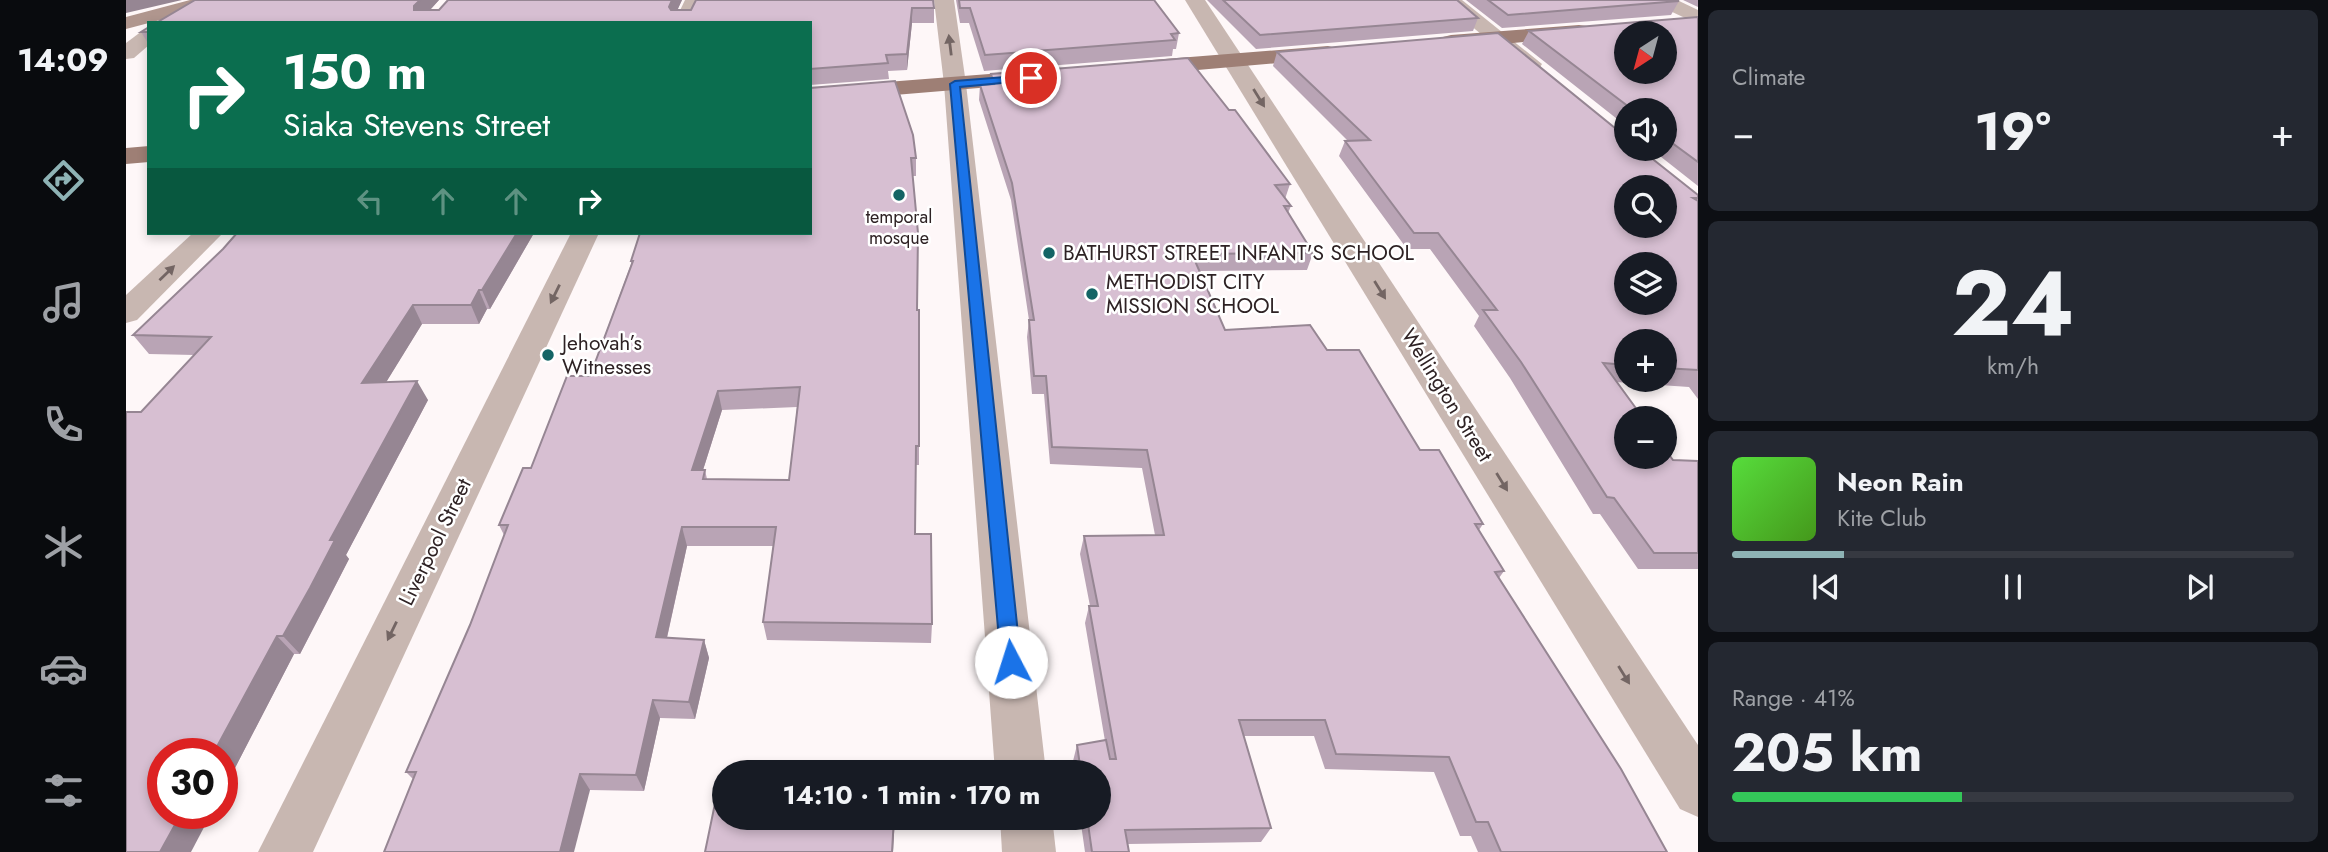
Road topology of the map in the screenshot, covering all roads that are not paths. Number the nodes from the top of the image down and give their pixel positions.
1 (215, 0) edge
2 (695, 0) edge
3 (944, 0) edge
4 (1195, 0) edge
5 (1450, 0) edge
6 (1662, 0) edge
7 (165, 17) edge
8 (1698, 19) edge
9 (685, 21) edge
10 (1677, 22) edge
11 (126, 23) edge
12 (1605, 29) edge
13 (147, 37) edge
14 (1498, 37) junction
15 (1424, 44) edge
16 (1356, 51) edge
17 (126, 53) edge
18 (1234, 60) junction
19 (1115, 70) edge
20 (1061, 75) edge
21 (1551, 82) edge
22 (955, 84) junction
23 (812, 95) edge
24 (147, 154) edge
25 (126, 156) edge
26 (207, 235) edge
27 (584, 235) edge
28 (126, 313) edge
29 (1020, 760) edge
30 (1698, 791) edge
31 (1027, 830) edge
32 (285, 852) edge
33 (1029, 852) edge

1 - 7 main road
2 - 9 street
22 -> 3 street
4 - 18 street, Wellington Street
5 - 14 street
6 - 8 street
7 - 11 main road
8 - 10 main road
12 - 14 main road
13 - 17 street
14 - 15 main road
14 - 21 street
16 - 18 main road
18 - 19 main road
18 -> 30 street, Wellington Street
20 - 22 main road
22 - 23 main road
22 - 29 street
24 - 25 main road
28 -> 26 street
27 -> 32 street, Liverpool Street
31 - 33 street

